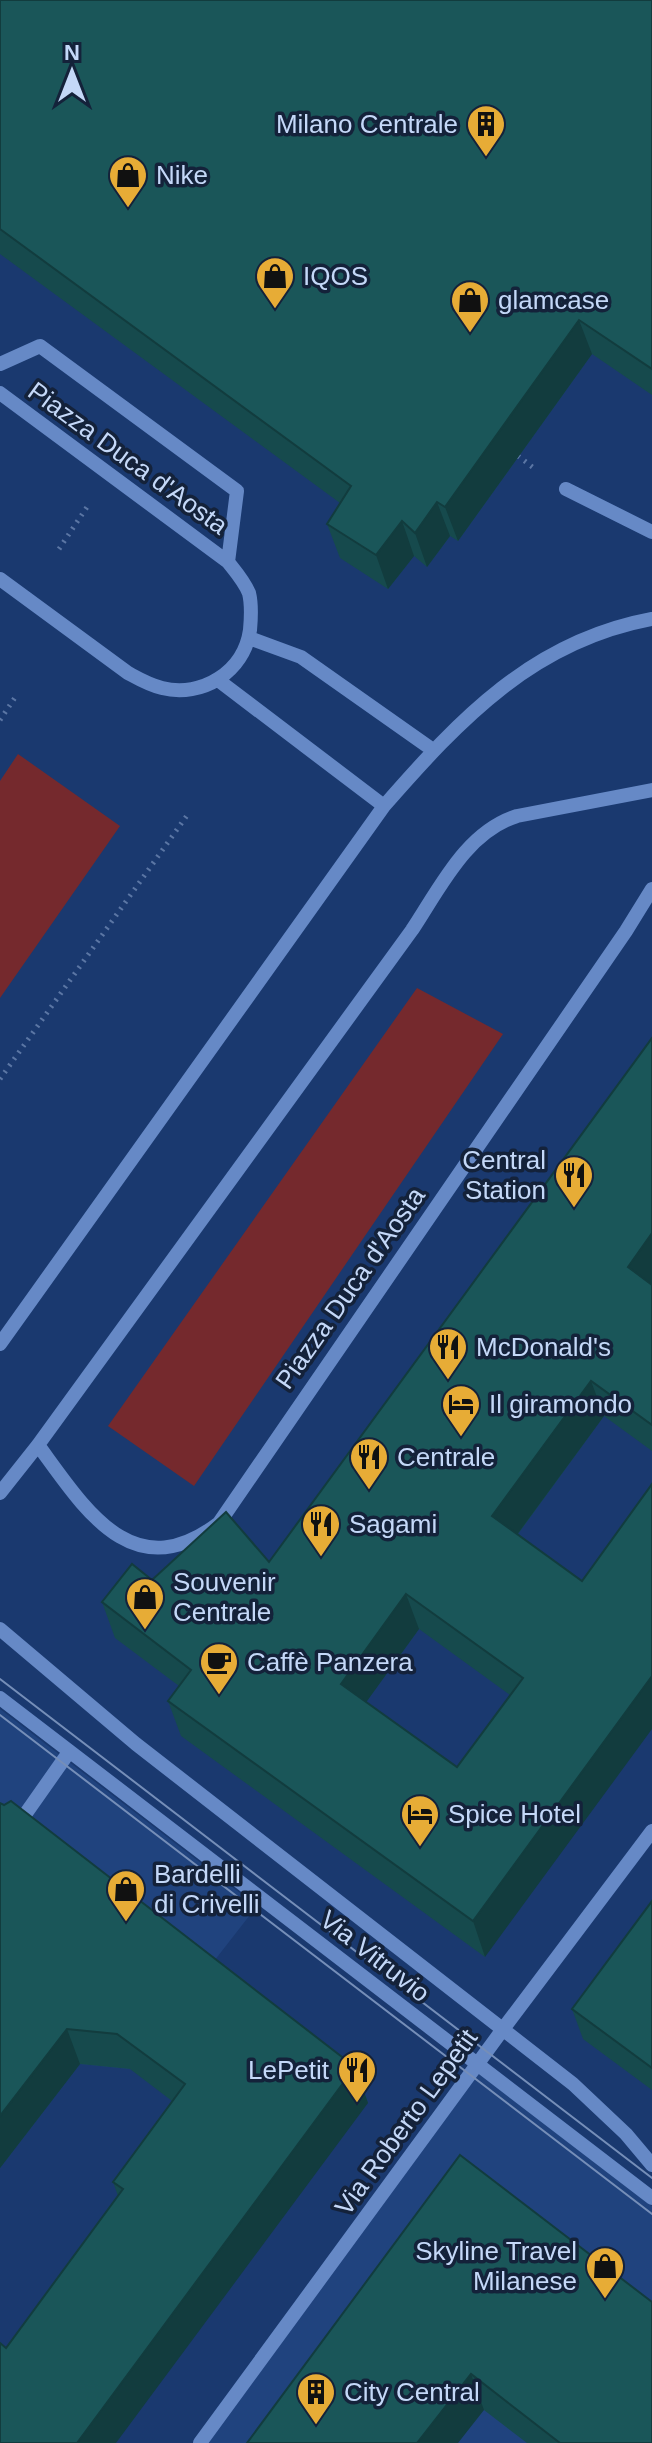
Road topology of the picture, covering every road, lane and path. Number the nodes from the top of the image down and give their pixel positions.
1 (0, 364) edge
2 (0, 393) edge
3 (566, 489) dead end
4 (91, 502) dead end
5 (652, 532) edge
6 (59, 549) dead end
7 (228, 562) junction
8 (0, 579) edge
9 (652, 619) edge
10 (249, 638) junction
11 (218, 680) junction
12 (16, 696) dead end
13 (0, 720) edge
14 (433, 750) junction
15 (652, 790) edge
16 (384, 806) junction
17 (188, 814) dead end
18 (652, 889) edge
19 (0, 1079) edge
20 (0, 1344) edge
21 (38, 1445) junction
22 (0, 1493) edge
23 (0, 1629) edge
24 (0, 1698) edge
25 (69, 1752) junction
26 (16, 1830) edge
27 (652, 1831) edge
28 (503, 2029) junction
29 (477, 2065) junction
30 (652, 2165) edge
31 (652, 2198) edge
32 (200, 2443) edge

1 - 7 street, Piazza Duca d'Aosta
2 - 7 street, Piazza Duca d'Aosta
3 - 5 street
4 - 6 path
7 - 10 street, Piazza Duca d'Aosta
8 - 11 street
9 - 14 street
10 - 11 street
10 - 14 street
11 - 16 street
12 - 13 path
14 - 16 street
15 - 21 street
16 - 20 street
17 - 19 path
18 - 21 street, Piazza Duca d'Aosta
21 - 22 street
23 - 28 street, Via Vitruvio
24 - 25 street
25 - 26 street
25 - 29 street, Via Vitruvio
27 - 28 street, Via Roberto Lepetit
28 - 29 street, Via Roberto Lepetit
28 - 30 street, Via Vitruvio
29 - 31 street, Via Vitruvio
29 - 32 street, Via Roberto Lepetit

